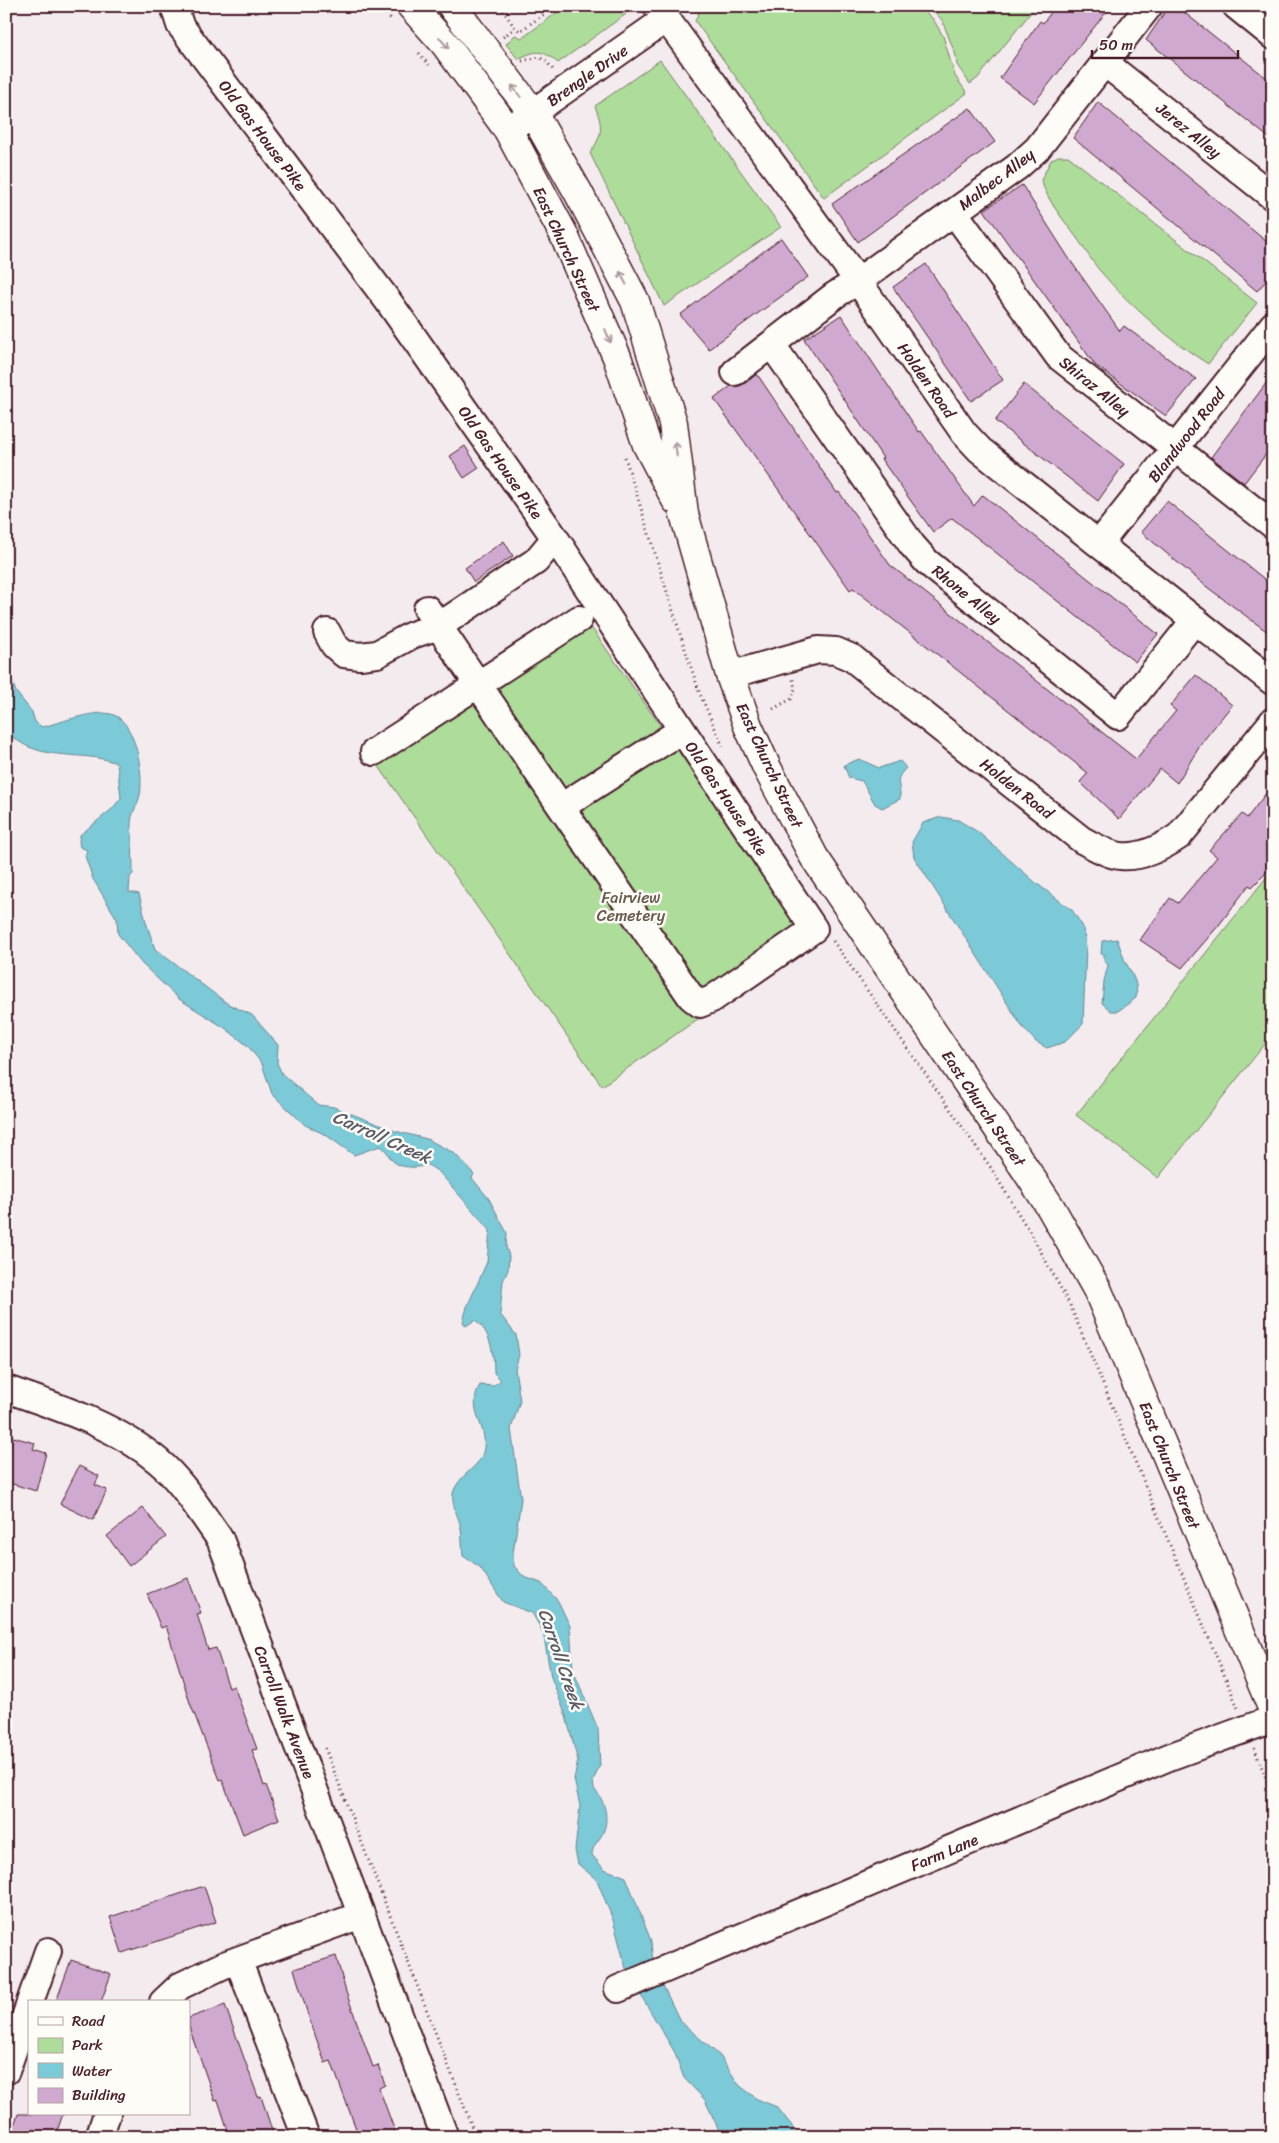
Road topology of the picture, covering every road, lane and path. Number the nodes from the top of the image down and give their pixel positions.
1 (174, 6) edge
2 (411, 6) edge
3 (452, 6) edge
4 (500, 6) edge
5 (556, 6) edge
6 (1148, 6) edge
7 (1236, 6) edge
8 (661, 13) edge
9 (516, 28) junction
10 (1273, 36) edge
11 (496, 42) dead end
12 (521, 62) dead end
13 (1105, 63) junction
14 (555, 72) dead end
15 (533, 113) junction
16 (508, 130) junction
17 (1273, 197) edge
18 (954, 212) junction
19 (858, 281) junction
20 (1273, 325) edge
21 (772, 345) junction
22 (735, 372) dead end
23 (1175, 449) junction
24 (684, 514) junction
25 (1273, 525) edge
26 (555, 538) junction
27 (1100, 544) junction
28 (433, 617) junction
29 (579, 620) dead end
30 (1195, 620) junction
31 (327, 632) dead end
32 (730, 675) junction
33 (792, 675) dead end
34 (1273, 682) edge
35 (479, 684) junction
36 (773, 709) dead end
37 (1273, 721) edge
38 (682, 730) junction
39 (374, 752) dead end
40 (561, 807) junction
41 (6, 1389) edge
42 (1273, 1710) edge
43 (1273, 1719) edge
44 (1253, 1745) dead end
45 (1273, 1796) edge
46 (361, 1915) junction
47 (48, 1951) dead end
48 (238, 1960) junction
49 (618, 1989) dead end
50 (31, 2000) edge
51 (164, 2000) edge
52 (28, 2009) edge
53 (8, 2059) edge
54 (106, 2116) edge
55 (99, 2137) edge
56 (306, 2137) edge
57 (445, 2137) edge

1 - 26 street, Old Gas House Pike
2 -> 16 main road, East Church Street
15 -> 3 main road, East Church Street
4 - 9 path
5 - 9 path
6 - 13 street, Malbec Alley
7 - 10 street
8 - 15 street, Brengle Drive
8 - 19 street, Holden Road
9 - 11 path
12 - 14 path
13 - 17 street, Jerez Alley
13 - 18 street, Malbec Alley
15 - 16 street, Brengle Drive
24 -> 15 main road, East Church Street
16 -> 24 main road, East Church Street
18 - 19 street, Malbec Alley
18 - 23 street, Shiraz Alley
19 - 21 street
19 - 27 street, Holden Road
20 - 23 street, Blandwood Road
21 - 22 street
21 - 30 street, Rhone Alley
23 - 25 street, Shiraz Alley
23 - 27 street, Blandwood Road
24 - 32 main road, East Church Street
26 - 28 street
26 - 38 street, Old Gas House Pike
27 - 30 street, Holden Road
28 - 31 street
28 - 35 street
29 - 35 street
30 - 34 street, Holden Road
32 - 37 street, Holden Road
32 - 42 main road, East Church Street
33 - 36 path
35 - 39 street
35 - 40 street
38 - 40 street
38 - 40 street, Old Gas House Pike
41 - 46 street, Carroll Walk Avenue
43 - 49 street, Farm Lane
44 - 45 path
46 - 48 street
46 - 57 street, Carroll Walk Avenue
47 - 50 street
48 - 51 street
48 - 56 street
52 - 53 street
54 - 55 street

